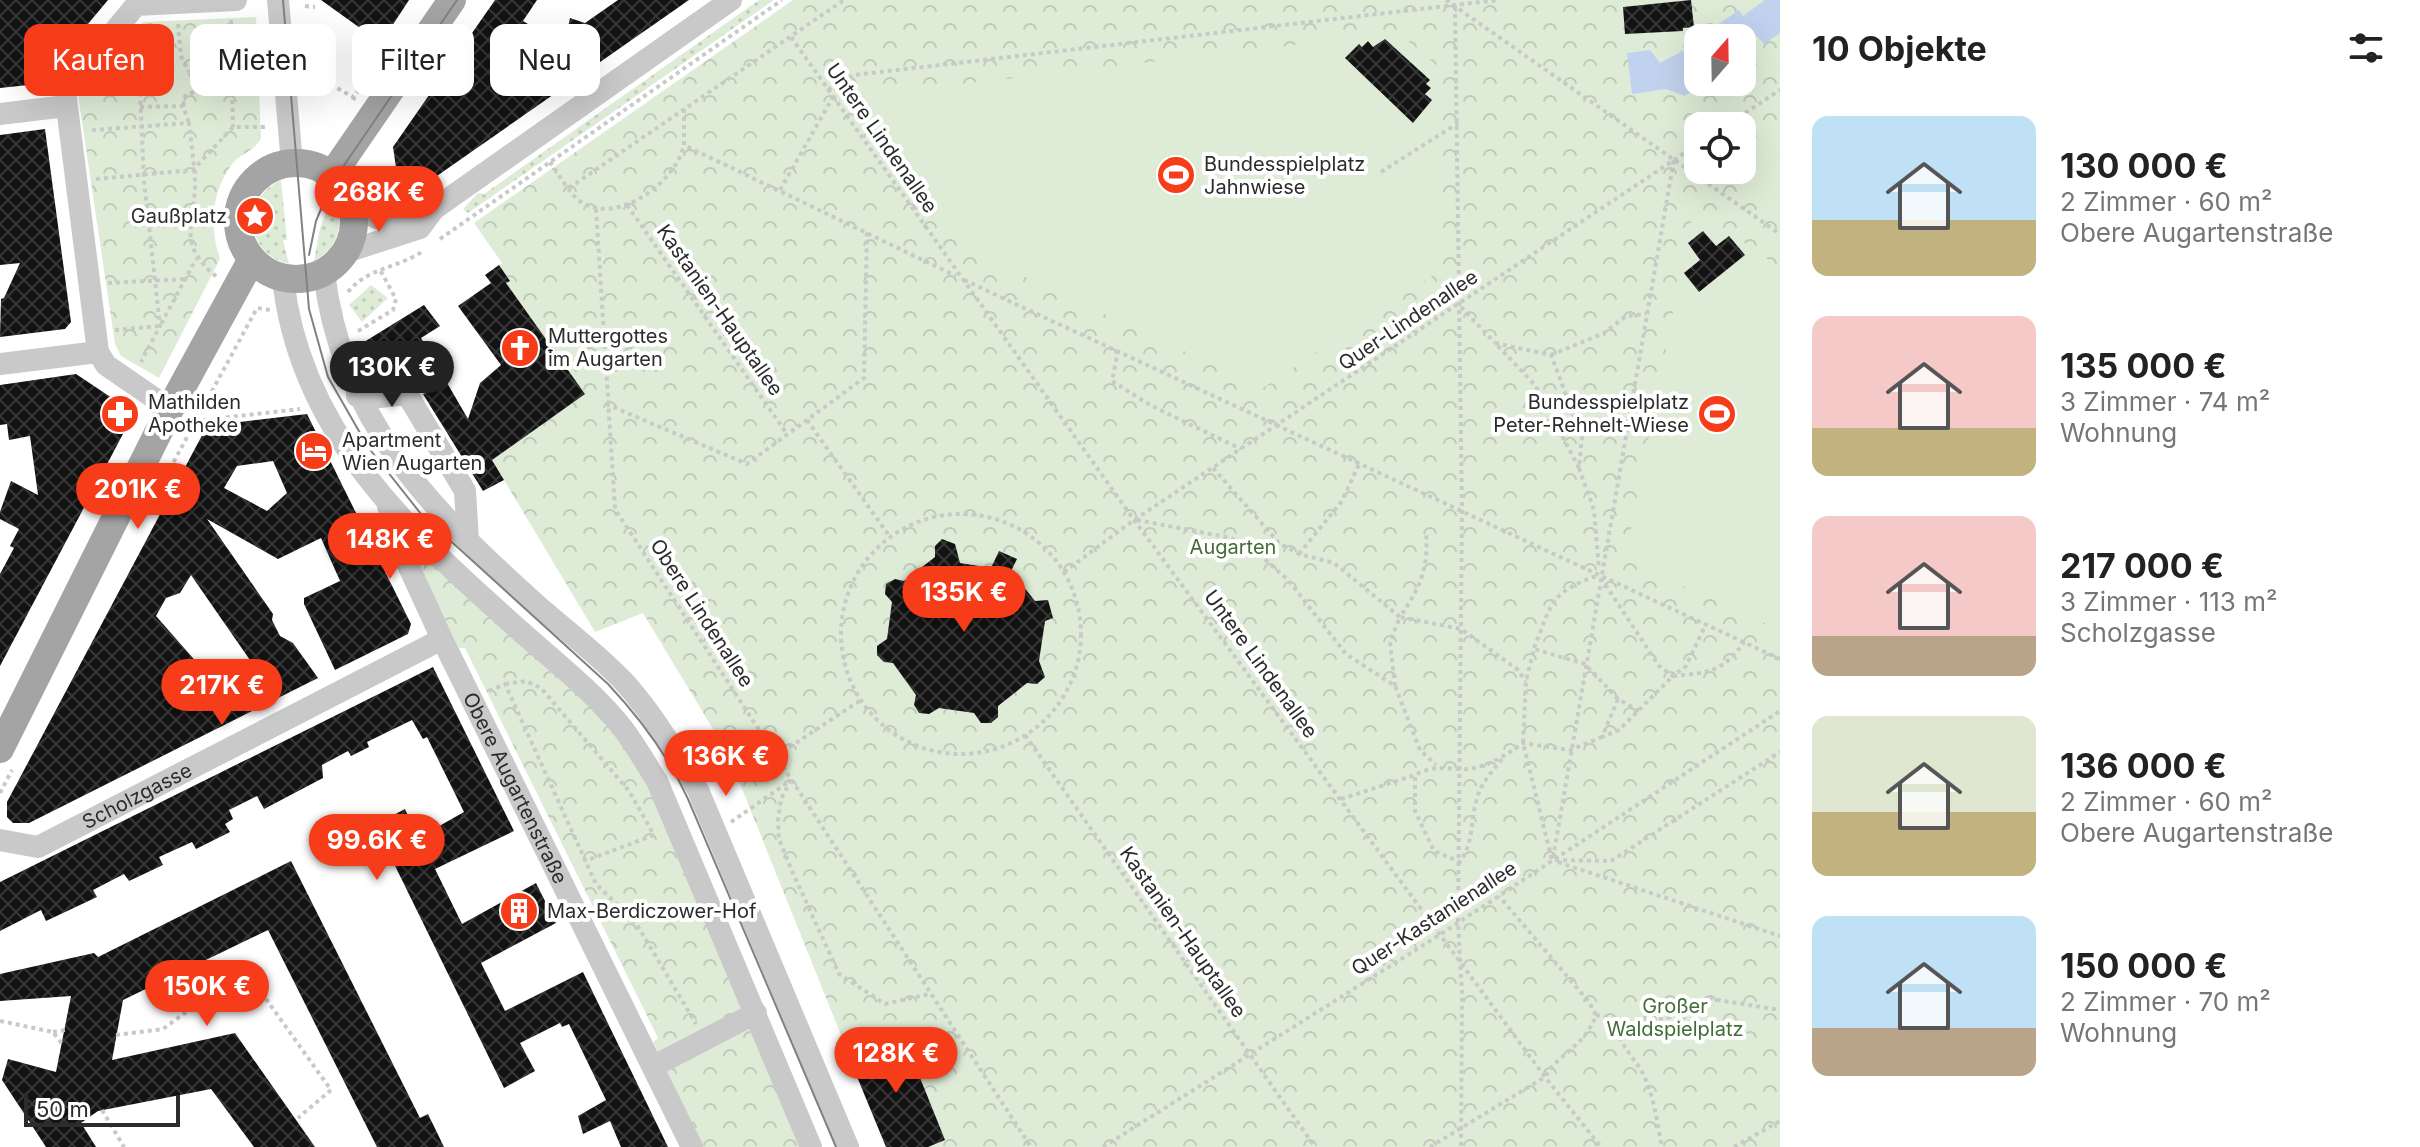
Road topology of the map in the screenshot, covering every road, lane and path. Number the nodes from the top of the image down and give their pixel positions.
1 (278, 0) edge
2 (452, 0) edge
3 (731, 0) edge
4 (782, 0) edge
5 (844, 0) edge
6 (1446, 0) edge
7 (1498, 0) edge
8 (135, 2) edge
9 (177, 3) junction
10 (305, 6) dead end
11 (1455, 6) junction
12 (234, 7) edge
13 (315, 7) dead end
14 (120, 24) edge
15 (791, 37) junction
16 (189, 72) joint
17 (336, 88) edge
18 (828, 90) junction
19 (1780, 90) edge
20 (65, 96) edge
21 (140, 96) edge
22 (232, 96) edge
23 (833, 97) junction
24 (361, 104) dead end
25 (66, 106) junction
26 (183, 106) junction
27 (140, 107) junction
28 (684, 109) junction
29 (1746, 112) edge
30 (0, 114) edge
31 (189, 123) junction
32 (1458, 123) junction
33 (140, 127) junction
34 (233, 127) junction
35 (275, 127) dead end
36 (69, 132) junction
37 (684, 145) junction
38 (1684, 153) edge
39 (1674, 159) junction
40 (550, 162) junction
41 (292, 164) junction
42 (193, 170) junction
43 (1381, 172) dead end
44 (144, 174) junction
45 (332, 175) junction
46 (76, 181) junction
47 (569, 188) junction
48 (780, 190) junction
49 (627, 205) junction
50 (352, 207) junction
51 (434, 209) junction
52 (596, 209) junction
53 (189, 223) junction
54 (149, 226) junction
55 (867, 231) junction
56 (1780, 234) edge
57 (346, 252) junction
58 (196, 259) junction
59 (252, 259) junction
60 (207, 268) dead end
61 (379, 271) junction
62 (324, 272) junction
63 (283, 278) junction
64 (185, 279) junction
65 (962, 279) junction
66 (153, 280) junction
67 (90, 285) junction
68 (341, 301) dead end
69 (1460, 305) junction
70 (1646, 314) junction
71 (274, 323) dead end
72 (160, 326) junction
73 (347, 337) dead end
74 (102, 341) junction
75 (1495, 343) junction
76 (1118, 350) junction
77 (1551, 355) junction
78 (0, 364) edge
79 (131, 382) junction
80 (357, 396) junction
81 (301, 401) dead end
82 (606, 404) junction
83 (182, 415) junction
84 (807, 420) junction
85 (1280, 424) junction
86 (787, 434) junction
87 (1241, 449) junction
88 (1360, 462) junction
89 (1213, 468) junction
90 (1579, 468) junction
91 (166, 477) dead end
92 (388, 505) junction
93 (1462, 509) junction
94 (1134, 520) junction
95 (1426, 532) dead end
96 (890, 537) junction
97 (468, 540) junction
98 (1299, 554) junction
99 (1064, 572) junction
100 (1599, 575) junction
101 (1400, 617) junction
102 (1706, 624) junction
103 (1461, 629) junction
104 (442, 639) junction
105 (1744, 642) junction
106 (1534, 649) junction
107 (1780, 659) edge
108 (1585, 664) junction
109 (1673, 676) junction
110 (1526, 681) junction
111 (505, 684) junction
112 (1395, 686) junction
113 (472, 699) junction
114 (1618, 699) junction
115 (861, 700) junction
116 (1639, 711) junction
117 (1780, 711) edge
118 (1025, 735) junction
119 (1602, 737) junction
120 (1523, 743) junction
121 (1570, 750) junction
122 (1780, 752) edge
123 (776, 756) junction
124 (7, 757) edge
125 (1502, 759) junction
126 (1436, 765) junction
127 (1461, 770) junction
128 (1415, 775) junction
129 (791, 780) junction
130 (0, 793) edge
131 (1341, 799) junction
132 (730, 823) dead end
133 (0, 840) edge
134 (1552, 860) junction
135 (585, 861) junction
136 (1460, 862) junction
137 (1499, 896) junction
138 (1458, 922) junction
139 (1441, 934) junction
140 (1780, 936) edge
141 (1461, 960) junction
142 (929, 994) junction
143 (1780, 1010) edge
144 (756, 1013) junction
145 (1596, 1015) junction
146 (0, 1021) edge
147 (1618, 1021) junction
148 (65, 1030) dead end
149 (53, 1032) junction
150 (116, 1035) dead end
151 (705, 1040) junction
152 (62, 1044) dead end
153 (1250, 1056) junction
154 (654, 1066) junction
155 (1545, 1077) junction
156 (102, 1110) dead end
157 (298, 1118) dead end
158 (1780, 1121) edge
159 (1461, 1129) junction
160 (124, 1147) edge
161 (692, 1147) edge
162 (811, 1147) edge
163 (848, 1147) edge
164 (1031, 1147) edge
165 (1103, 1147) edge
166 (1315, 1147) edge
167 (1430, 1147) edge
168 (1461, 1147) edge
169 (1601, 1147) edge
170 (1662, 1147) edge
171 (1734, 1147) edge

1 - 41 street
2 - 45 main road
3 - 51 street
4 - 40 path
5 - 15 path
6 - 11 path
7 - 11 path
8 - 9 street
8 - 14 street
9 - 12 street
9 - 16 path
10 - 13 path
11 - 18 path
11 - 32 path
11 - 39 path
15 - 18 path, Untere Lindenallee
15 - 28 path
16 - 26 path
17 - 24 path
18 - 23 path, Untere Lindenallee
19 - 29 path
20 - 25 street
21 - 27 path
22 - 34 path
23 - 48 path
23 - 65 path, Untere Lindenallee
25 - 30 street
25 - 36 street
26 - 27 path
26 - 31 path
27 - 33 path
28 - 37 path
28 - 47 path
31 - 33 path
31 - 42 path
32 - 43 path
32 - 69 path
33 - 36 path
33 - 44 path
34 - 35 path
34 - 42 path
36 - 46 street
37 - 48 path
37 - 49 path
38 - 39 path, Quer-Lindenallee
39 - 56 path
39 - 69 path, Quer-Lindenallee
39 - 70 path
40 - 47 path
40 - 61 path
41 - 45 main road
41 - 59 main road
42 - 44 path
42 - 53 path
44 - 46 path
44 - 54 path
45 - 50 main road
46 - 67 street
47 - 52 path
48 - 55 path
49 - 52 path
49 - 86 path, Kastanien-Hauptallee
50 - 51 street
50 - 57 main road
51 - 57 street
52 - 82 path, Obere Lindenallee
53 - 54 path
53 - 58 path
54 - 66 path
55 - 65 path
55 - 84 path
57 - 62 main road
58 - 60 path
58 - 64 path
59 - 63 main road
59 - 83 main road
61 - 68 path
61 - 73 path
62 - 63 main road
62 - 80 street
63 - 92 street, Obere Augartenstraße
64 - 66 path
64 - 72 path
65 - 76 path
65 - 94 path, Untere Lindenallee
66 - 67 path
66 - 72 path
67 - 74 street
69 - 75 path
69 - 85 path, Quer-Lindenallee
69 - 93 path
70 - 77 path
70 - 100 path
71 - 83 path
72 - 74 path
72 - 79 path
74 - 78 street
74 - 79 street
75 - 77 path
75 - 90 path
76 - 85 path
76 - 87 path
77 - 90 path
79 - 83 street
80 - 97 street
80 - 97 street
81 - 83 path
82 - 86 path
82 - 123 path, Obere Lindenallee
83 - 91 path
83 - 124 main road
84 - 86 path
84 - 96 path
85 - 87 path, Quer-Lindenallee
85 - 88 path
87 - 89 path, Quer-Lindenallee
88 - 93 path
88 - 98 path
89 - 94 path, Quer-Lindenallee
89 - 98 path
90 - 100 path
92 - 104 street, Obere Augartenstraße
92 - 144 street, Obere Augartenstraße
93 - 100 path
93 - 103 path
94 - 99 path, Quer-Lindenallee
94 - 112 path
94 - 131 path, Untere Lindenallee
95 - 101 path
96 - 99 path
96 - 115 path
97 - 163 street
98 - 101 path
99 - 118 path
100 - 102 path
100 - 106 path
100 - 108 path
100 - 109 path
101 - 103 path
101 - 112 path
102 - 105 path
102 - 109 path
103 - 110 path
103 - 127 path
104 - 113 street, Obere Augartenstraße
104 - 133 street, Scholzgasse
105 - 107 path
105 - 109 path
106 - 108 path
106 - 110 path
108 - 114 path
108 - 121 path
109 - 116 path
110 - 120 path
111 - 113 path
111 - 135 path
111 - 135 path, Obere Augartenstraße
112 - 126 path
113 - 154 street, Obere Augartenstraße
114 - 116 path
114 - 119 path
115 - 118 path
115 - 123 path
116 - 119 path
117 - 134 path, Quer-Kastanienallee
118 - 153 path, Kastanien-Hauptallee
119 - 121 path
120 - 121 path
120 - 125 path
120 - 134 path
121 - 134 path
122 - 134 path
123 - 129 path, Obere Lindenallee
124 - 130 path
125 - 127 path
125 - 136 path
126 - 127 path
126 - 128 path
127 - 136 path
128 - 131 path
128 - 136 path
129 - 132 path
129 - 142 path, Obere Lindenallee
129 - 142 path
131 - 139 path, Untere Lindenallee
134 - 137 path, Quer-Kastanienallee
134 - 140 path
135 - 151 path
136 - 138 path
137 - 138 path, Quer-Kastanienallee
137 - 145 path
138 - 139 path, Quer-Kastanienallee
138 - 141 path
139 - 141 path, Untere Lindenallee
139 - 153 path, Quer-Kastanienallee
141 - 155 path, Untere Lindenallee
141 - 159 path
142 - 164 path, Obere Lindenallee
143 - 147 path
144 - 151 street
144 - 162 street, Obere Augartenstraße
145 - 147 path
145 - 155 path
146 - 149 path
147 - 170 path
148 - 149 path
149 - 152 path
150 - 157 path
151 - 154 street
153 - 165 path, Quer-Kastanienallee
153 - 166 path, Kastanien-Hauptallee
154 - 161 street, Obere Augartenstraße
155 - 159 path
155 - 169 path, Untere Lindenallee
156 - 160 path
158 - 171 path
159 - 167 path
159 - 168 path

